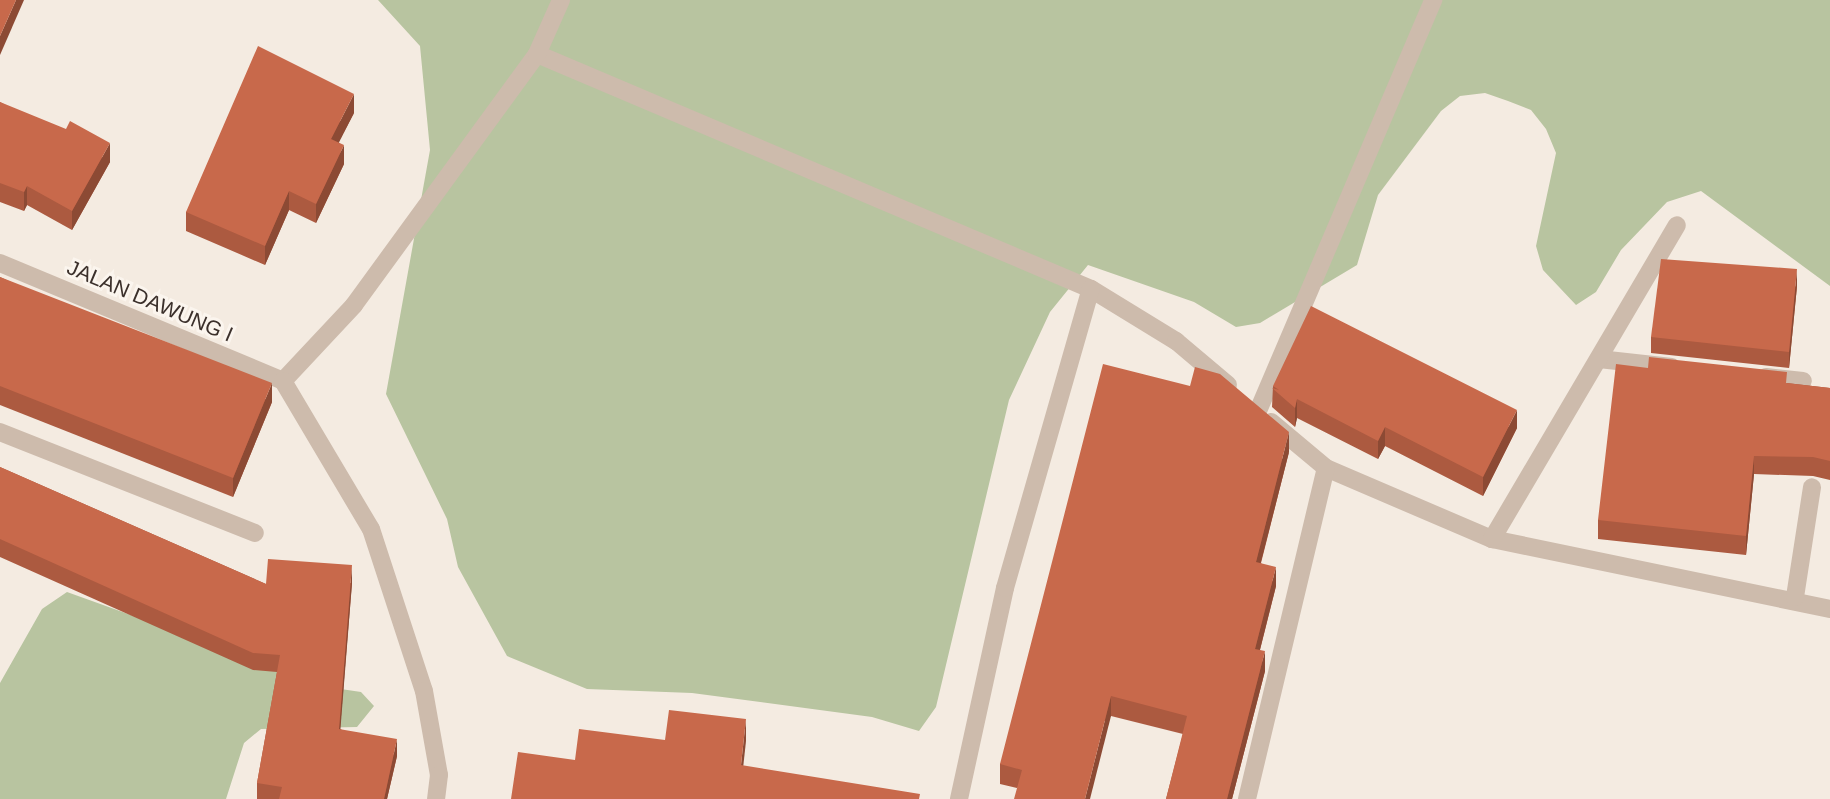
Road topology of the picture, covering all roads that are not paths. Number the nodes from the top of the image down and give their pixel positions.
1 (561, 0) edge
2 (1433, 0) edge
3 (537, 54) junction
4 (1677, 225) dead end
5 (0, 263) edge
6 (1091, 289) junction
7 (1599, 359) junction
8 (1694, 369) edge
9 (1749, 375) edge
10 (284, 381) junction
11 (1803, 381) dead end
12 (1258, 411) junction
13 (0, 432) edge
14 (1326, 468) junction
15 (1812, 487) dead end
16 (255, 533) dead end
17 (1492, 539) junction
18 (1795, 597) junction
19 (1830, 609) edge
20 (436, 799) edge
21 (959, 799) edge
22 (1247, 799) edge

1 - 3 street
2 - 12 street
3 - 6 street
3 - 10 street
4 - 7 street
5 - 10 street, JALAN DAWUNG I
6 - 12 street
6 - 21 street
7 - 8 street
7 - 17 street
9 - 11 street
10 - 20 street
12 - 14 street
13 - 16 street
14 - 17 street
14 - 22 street
15 - 18 street
17 - 18 street
18 - 19 street

